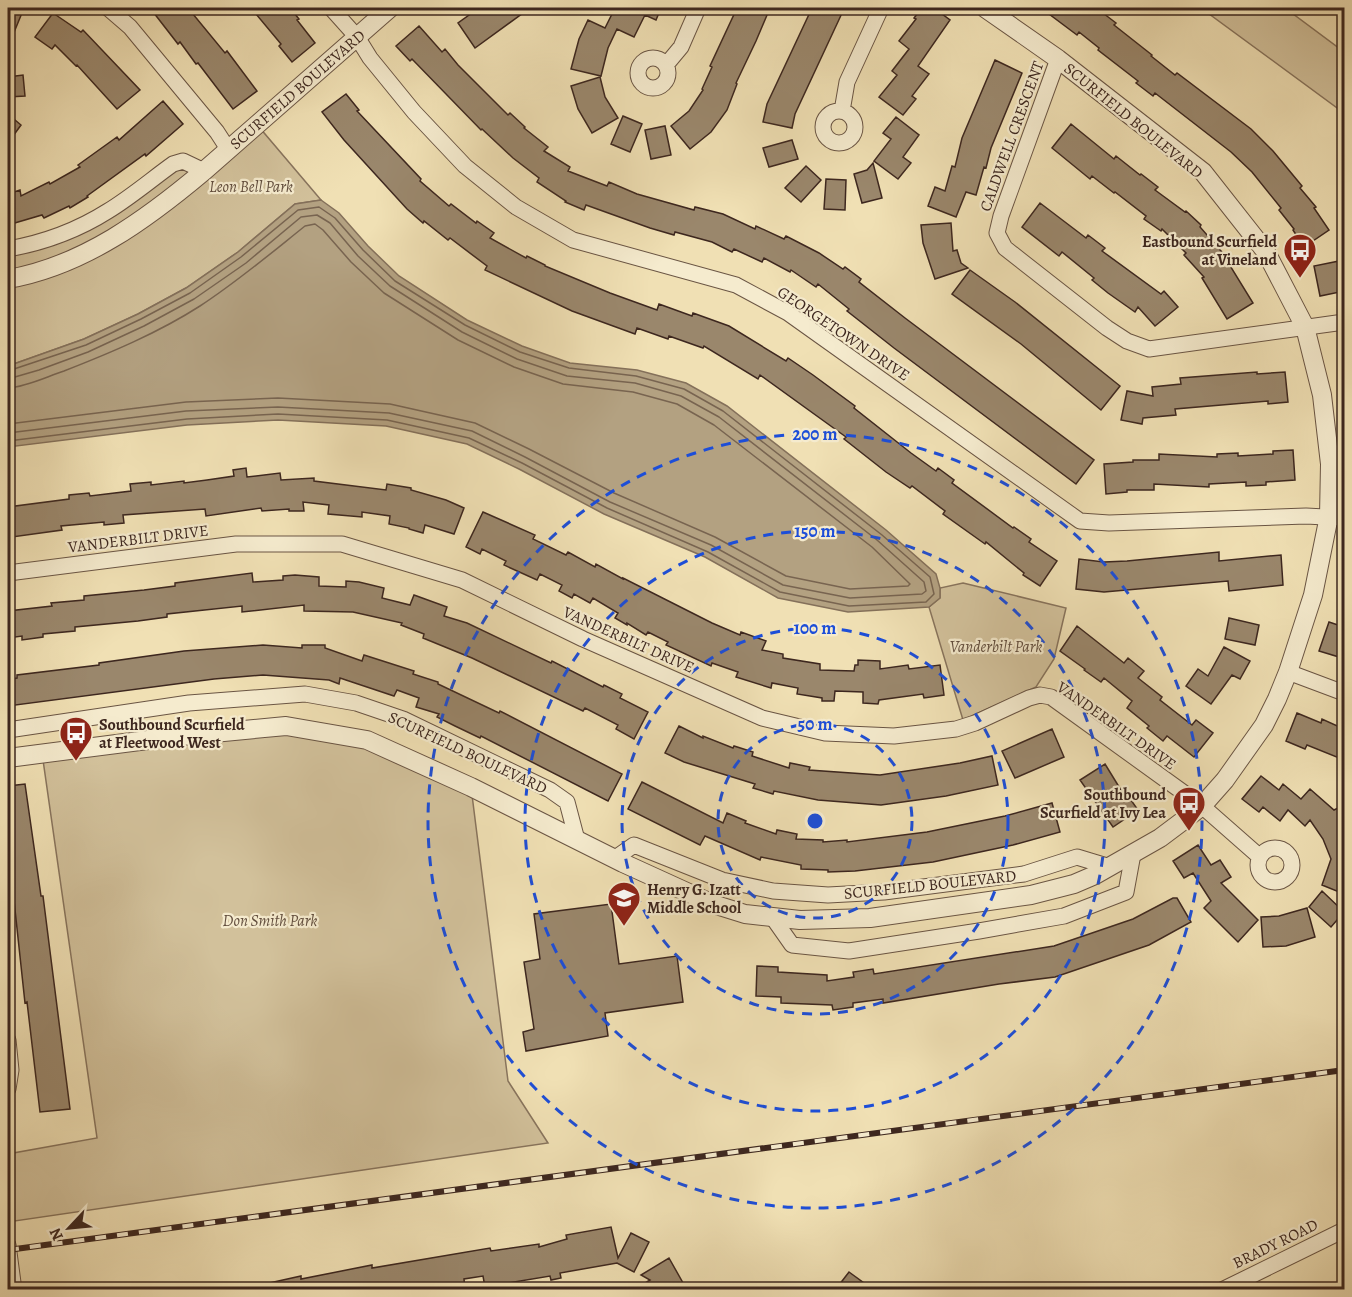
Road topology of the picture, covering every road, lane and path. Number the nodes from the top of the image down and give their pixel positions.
1 (108, 8) edge
2 (331, 8) edge
3 (390, 8) edge
4 (698, 8) edge
5 (881, 8) edge
6 (985, 8) edge
7 (357, 37) junction
8 (1058, 59) junction
9 (666, 64) dead end
10 (842, 111) dead end
11 (228, 149) junction
12 (204, 171) junction
13 (8, 249) edge
14 (8, 279) edge
15 (1344, 322) edge
16 (1305, 327) junction
17 (1337, 517) edge
18 (8, 573) edge
19 (1288, 672) junction
20 (1344, 693) edge
21 (8, 730) edge
22 (8, 758) edge
23 (1202, 806) junction
24 (577, 840) junction
25 (1133, 854) junction
26 (1260, 857) dead end
27 (614, 858) junction
28 (1110, 867) junction
29 (773, 918) junction
30 (8, 1040) edge
31 (8, 1089) edge
32 (1344, 1230) edge
33 (8, 1245) edge
34 (14, 1290) edge
35 (1222, 1290) edge

1 - 11 street
2 - 7 street, GEORGETOWN DRIVE
3 - 7 street, SCURFIELD BOULEVARD
4 - 9 street
5 - 10 street
6 - 8 street, SCURFIELD BOULEVARD
7 - 11 street, SCURFIELD BOULEVARD
7 - 17 street, GEORGETOWN DRIVE
8 - 16 street, SCURFIELD BOULEVARD
8 - 16 street, CALDWELL CRESCENT
11 - 12 street, SCURFIELD BOULEVARD
12 - 13 street
12 - 14 street, SCURFIELD BOULEVARD
15 - 16 street, CALDWELL CRESCENT
16 - 17 street, SCURFIELD BOULEVARD
17 - 19 street, SCURFIELD BOULEVARD
18 - 23 street, VANDERBILT DRIVE
19 - 20 street
19 - 23 street, SCURFIELD BOULEVARD
21 - 24 street, SCURFIELD BOULEVARD
22 - 24 street, SCURFIELD BOULEVARD
23 - 25 street, SCURFIELD BOULEVARD
23 - 26 street, VANDERBILT DRIVE
24 - 27 street, SCURFIELD BOULEVARD
25 - 28 street, SCURFIELD BOULEVARD
25 - 29 street
27 - 28 street, SCURFIELD BOULEVARD
27 - 29 street, SCURFIELD BOULEVARD
28 - 29 street, SCURFIELD BOULEVARD
30 - 31 street
32 - 35 street, BRADY ROAD
33 - 34 street

